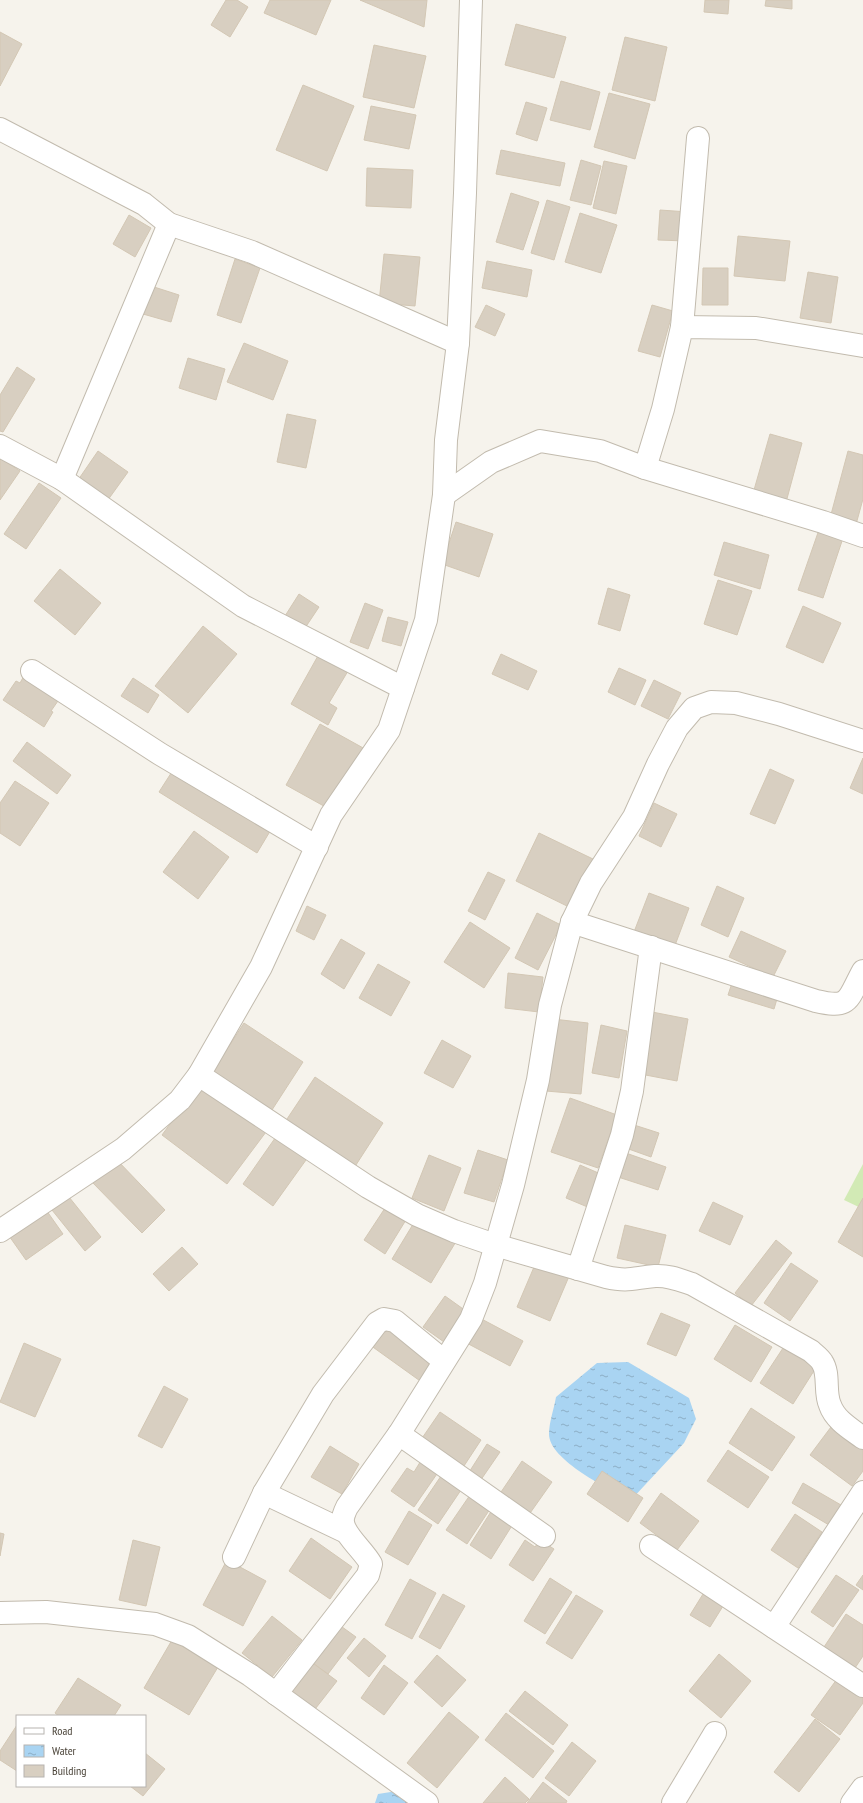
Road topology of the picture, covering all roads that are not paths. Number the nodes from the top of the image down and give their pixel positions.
1 (471, 0) edge
2 (0, 129) edge
3 (698, 138) dead end
4 (169, 224) junction
5 (682, 328) junction
6 (458, 343) junction
7 (863, 346) edge
8 (0, 446) edge
9 (645, 468) junction
10 (62, 478) junction
11 (444, 495) junction
12 (863, 536) edge
13 (32, 671) dead end
14 (403, 688) junction
15 (863, 741) edge
16 (317, 847) junction
17 (572, 922) junction
18 (651, 948) junction
19 (863, 971) edge
20 (199, 1075) junction
21 (0, 1231) edge
22 (495, 1245) junction
23 (578, 1269) junction
24 (444, 1360) junction
25 (399, 1434) junction
26 (863, 1438) edge
27 (863, 1492) edge
28 (264, 1493) junction
29 (346, 1532) junction
30 (544, 1536) dead end
31 (650, 1546) dead end
32 (234, 1558) dead end
33 (0, 1613) edge
34 (774, 1627) junction
35 (863, 1686) edge
36 (276, 1694) junction
37 (714, 1733) dead end
38 (863, 1788) edge
39 (426, 1803) edge
40 (673, 1803) edge
41 (852, 1803) edge

1 - 6 street
2 - 4 street
3 - 5 street
4 - 6 street
4 - 10 street
5 - 7 street
5 - 9 street
6 - 11 street
8 - 10 street
9 - 11 street
9 - 12 street
10 - 14 street
11 - 14 street
13 - 16 street
14 - 16 street
15 - 17 street
16 - 20 street
17 - 18 street
17 - 22 street
18 - 19 street
18 - 23 street
20 - 21 street
20 - 22 street
22 - 23 street
22 - 24 street
23 - 26 street
24 - 25 street
24 - 28 street
25 - 29 street
25 - 30 street
27 - 34 street
28 - 29 street
28 - 32 street
29 - 36 street
31 - 34 street
33 - 36 street
34 - 35 street
36 - 39 street
37 - 40 street
38 - 41 street

